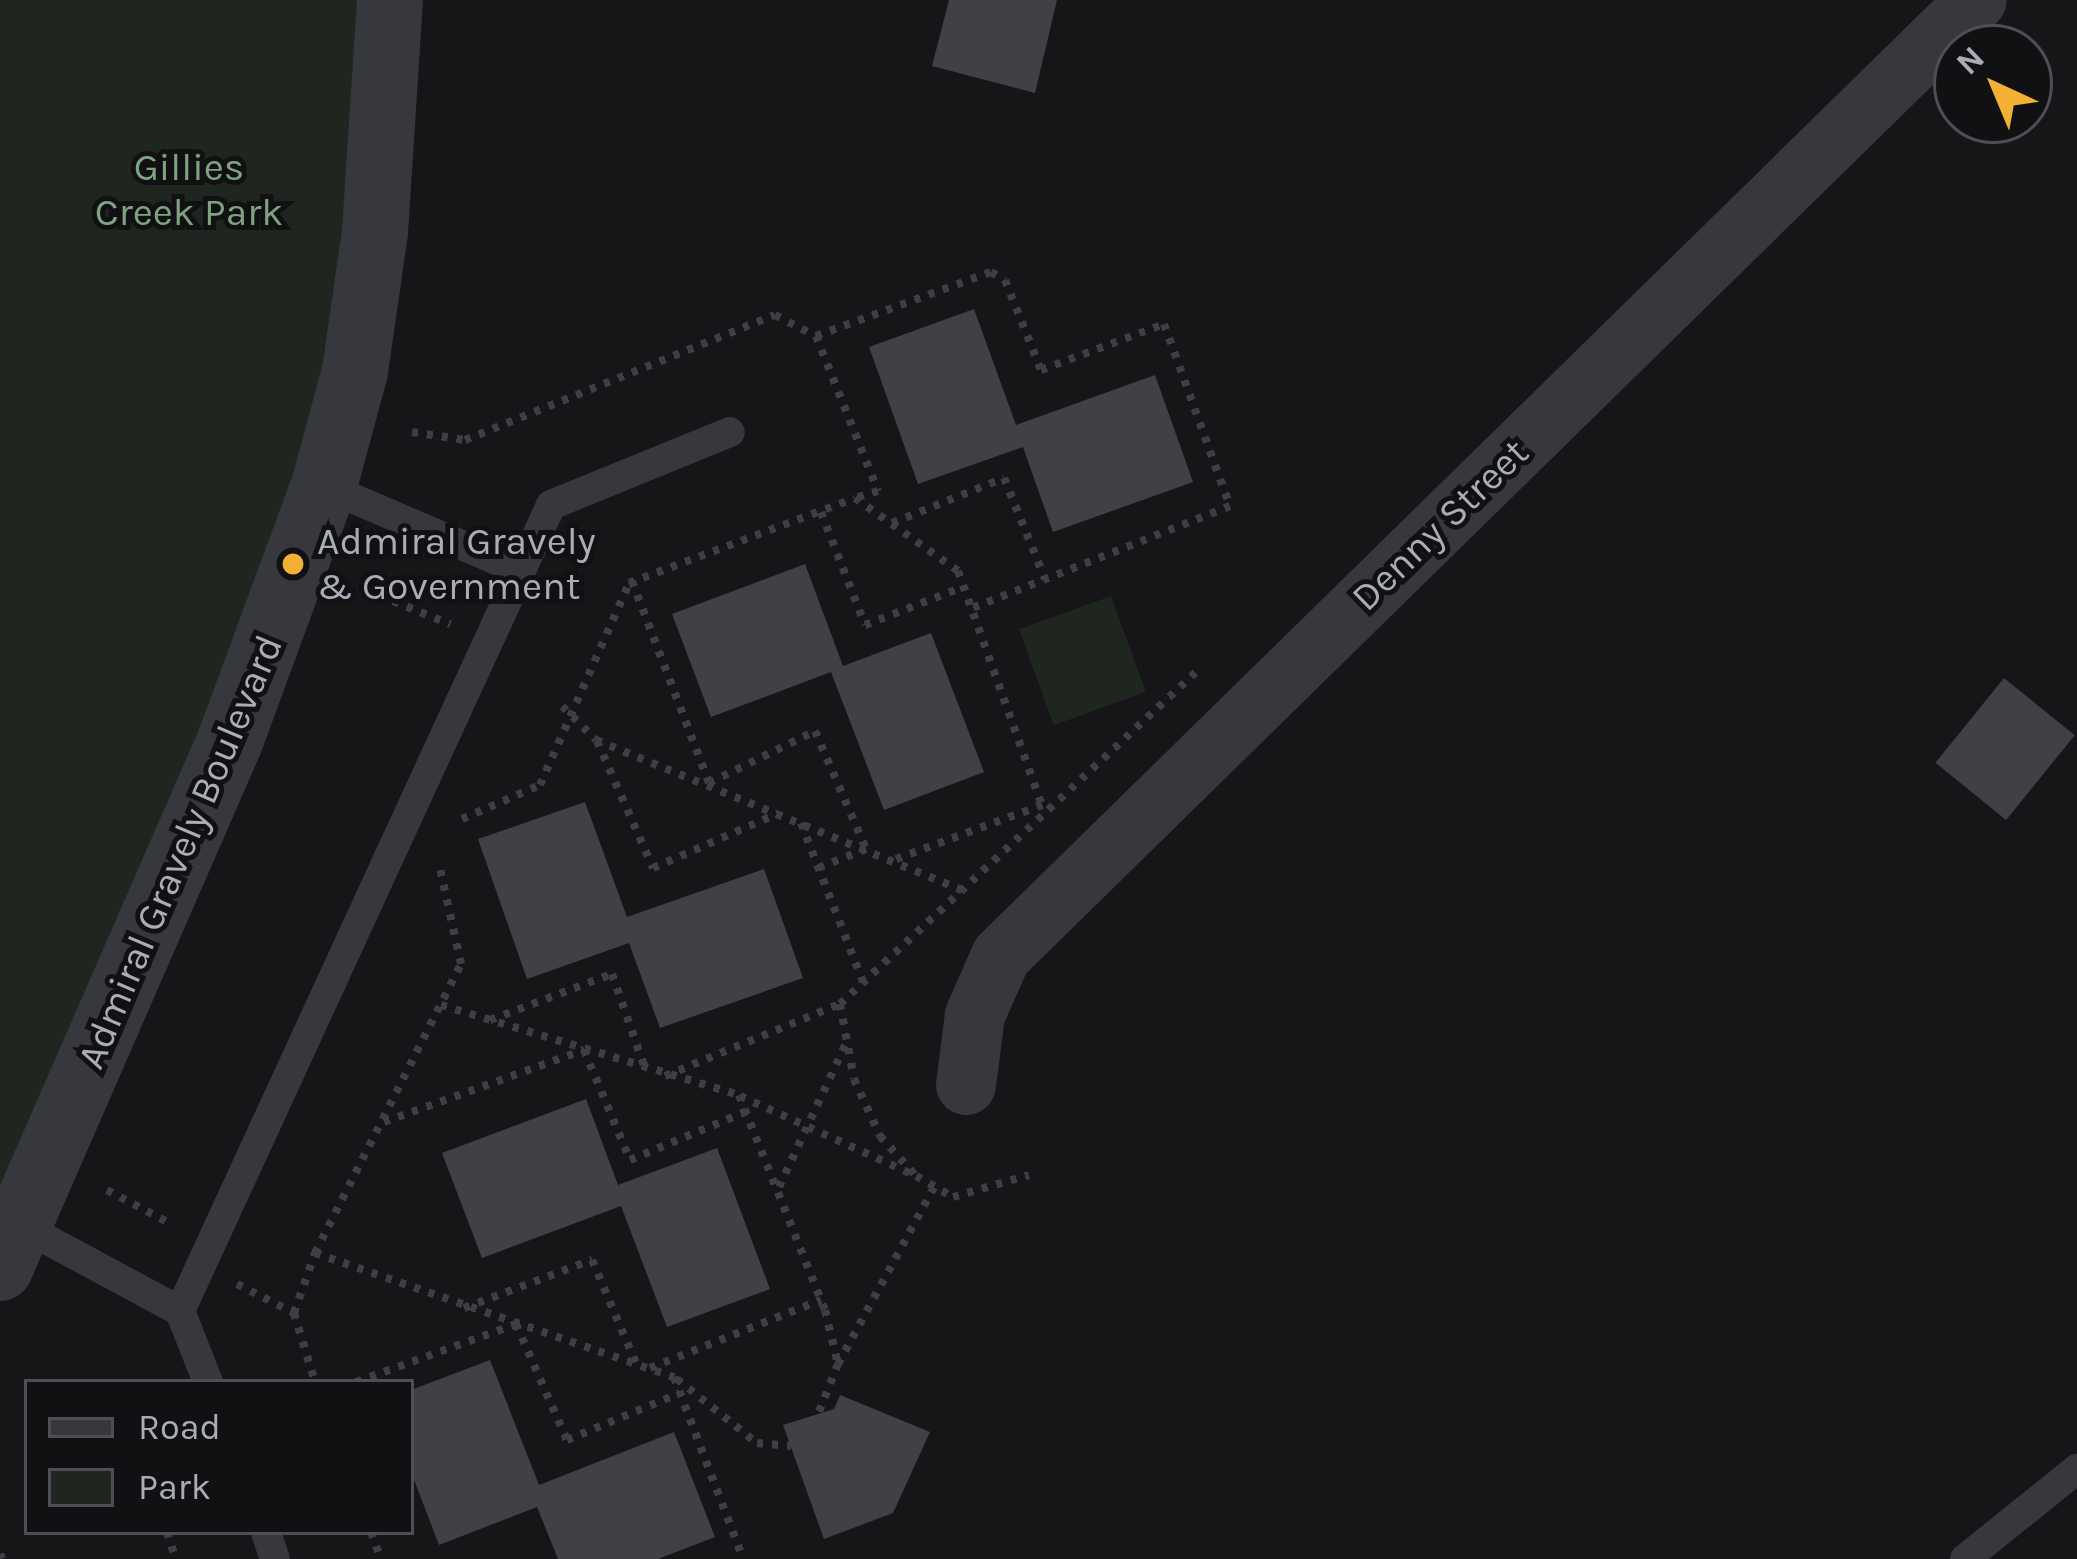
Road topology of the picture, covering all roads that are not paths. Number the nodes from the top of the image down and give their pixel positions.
1 (390, 0) edge
2 (1977, 0) edge
3 (730, 432) dead end
4 (324, 486) junction
5 (522, 571) junction
6 (967, 1085) dead end
7 (10, 1246) edge
8 (180, 1311) junction
9 (207, 1379) edge
10 (2077, 1469) edge
11 (1965, 1559) edge

1 - 4 street, Admiral Gravely Boulevard
2 - 6 street, Denny Street
3 - 5 lane
4 - 5 lane
4 - 7 street, Admiral Gravely Boulevard
5 - 8 lane
7 - 8 lane
8 - 9 lane
10 - 11 lane

